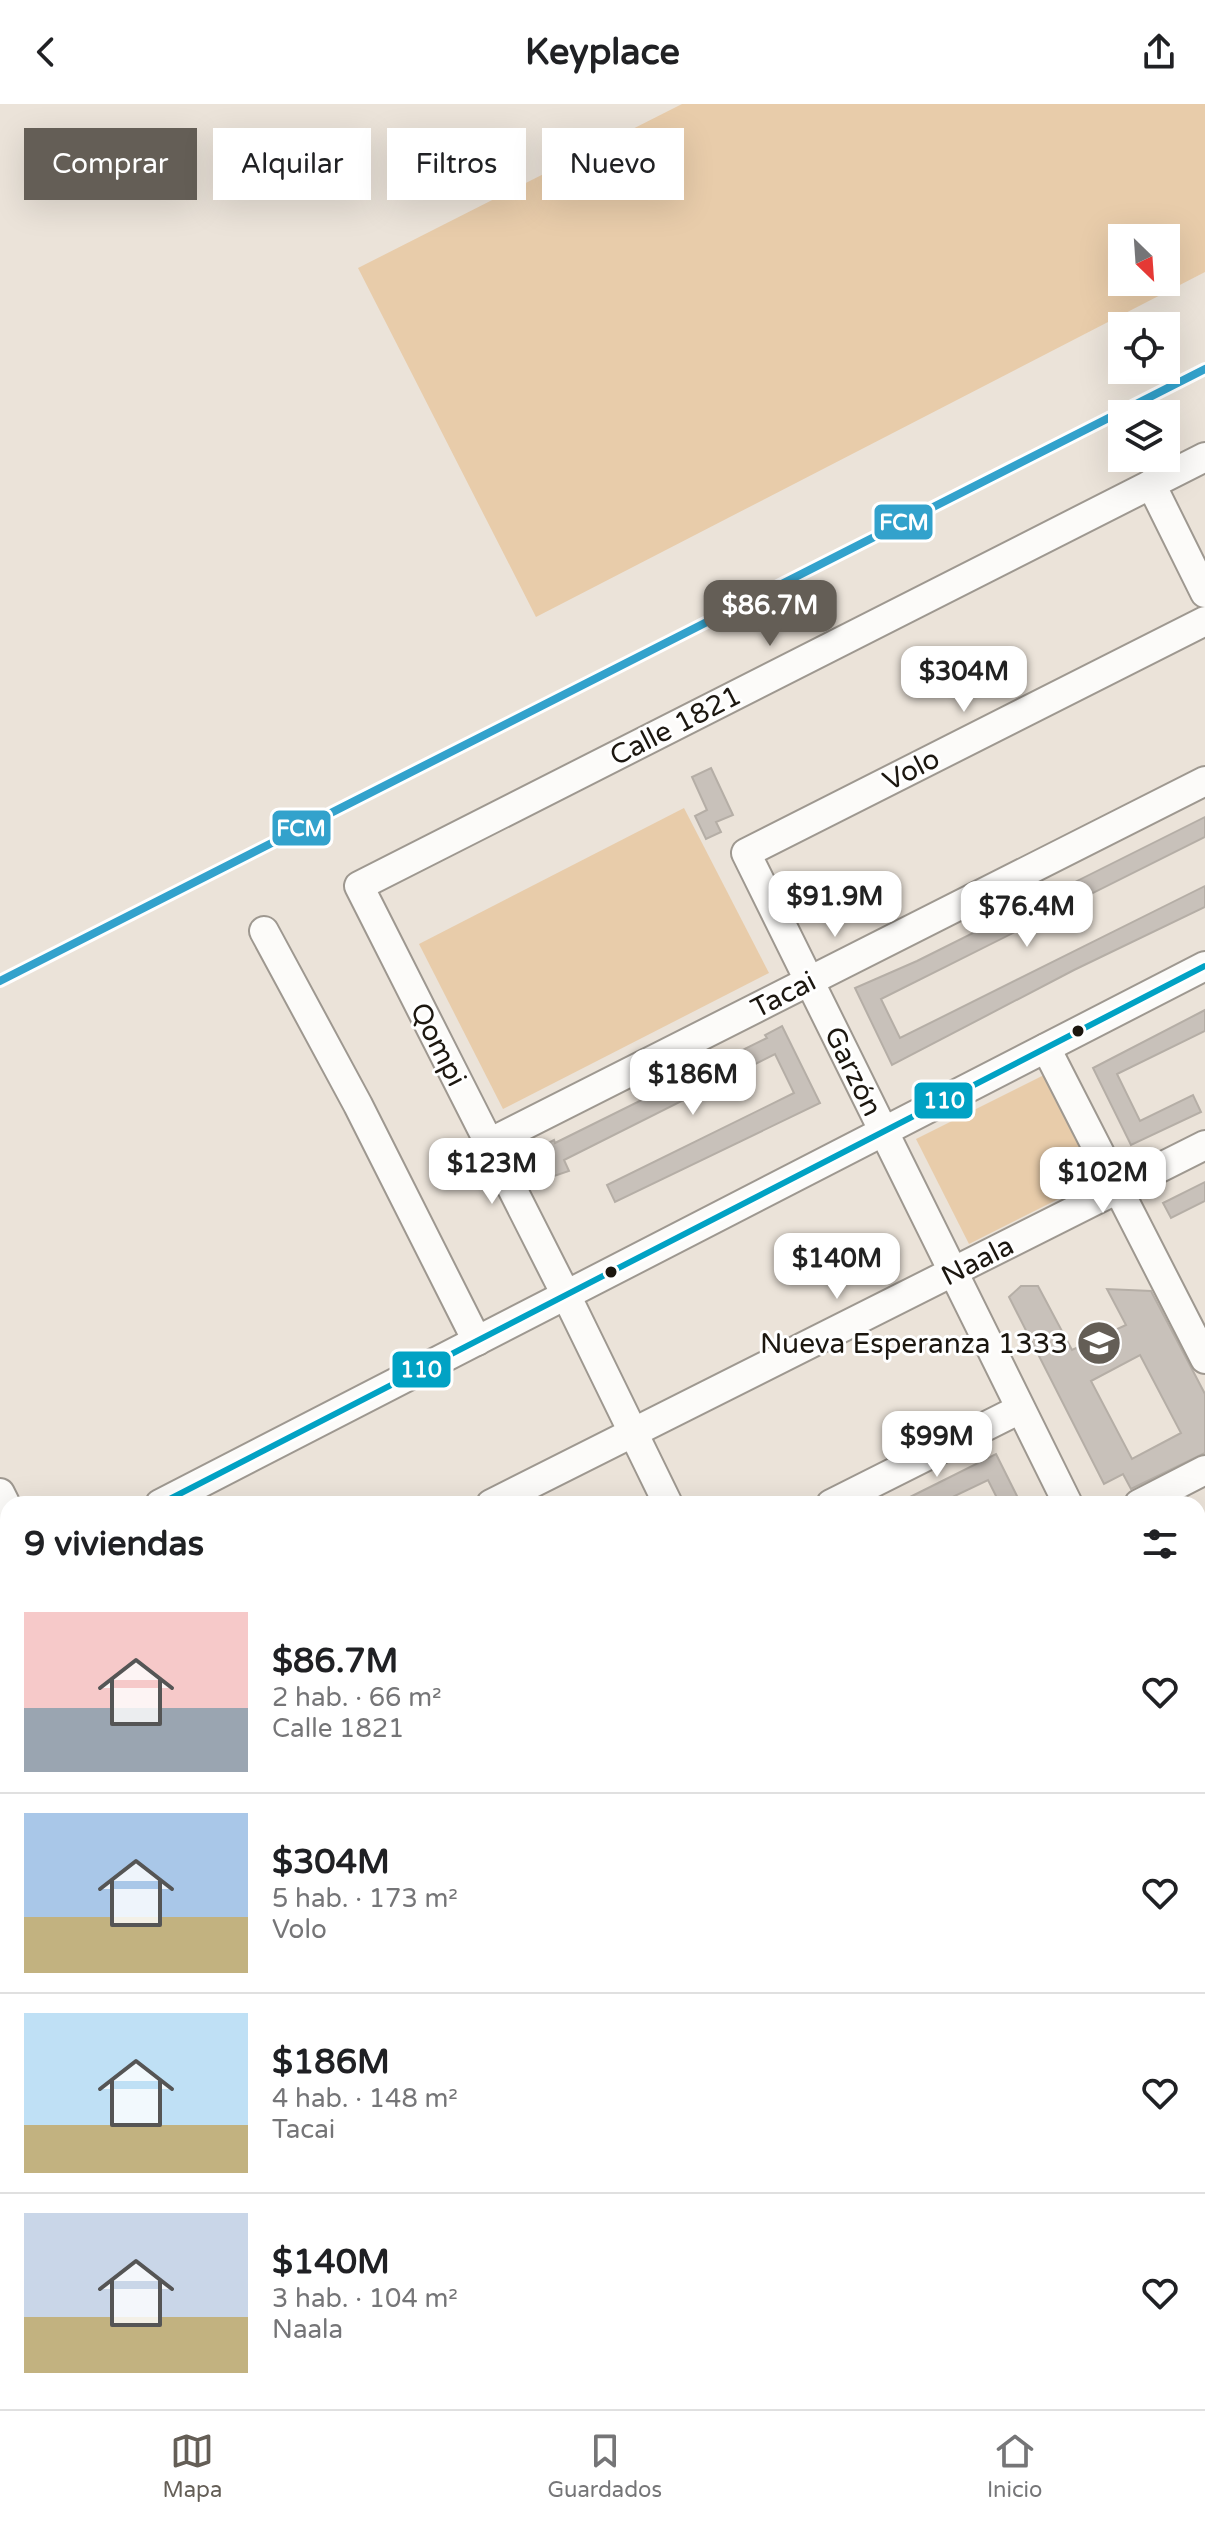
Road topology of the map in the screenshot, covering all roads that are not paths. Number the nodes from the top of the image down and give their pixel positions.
1 (1205, 457) edge
2 (1151, 484) junction
3 (1205, 593) edge
4 (1205, 621) edge
5 (1205, 781) edge
6 (746, 853) joint
7 (359, 886) joint
8 (264, 931) dead end
9 (1205, 966) edge
10 (809, 981) junction
11 (1046, 1048) junction
12 (884, 1131) junction
13 (489, 1143) junction
14 (1205, 1145) edge
15 (1119, 1189) junction
16 (953, 1272) junction
17 (566, 1295) junction
18 (1196, 1320) edge
19 (477, 1341) junction
20 (1205, 1359) edge
21 (1020, 1409) junction
22 (633, 1433) junction
23 (1205, 1470) edge
24 (181, 1496) edge
25 (507, 1496) edge
26 (664, 1496) edge
27 (847, 1496) edge
28 (1064, 1496) edge
29 (1155, 1496) edge

1 - 2 street, Calle 1821
2 - 3 street
2 - 7 street, Calle 1821
4 - 6 street, Volo
5 - 10 street, Tacai
6 - 10 street, Garzón
7 - 13 street, Qompi
8 - 19 street
9 - 11 street
10 - 12 street, Garzón
10 - 13 street, Tacai
11 - 12 street
11 - 15 street
12 - 16 street, Garzón
12 - 17 street
13 - 17 street, Qompi
14 - 15 street, Naala
15 - 16 street, Naala
15 - 18 street
16 - 21 street, Garzón
16 - 22 street, Naala
17 - 19 street
17 - 22 street, Qompi
18 - 20 street
19 - 24 street
21 - 27 street
21 - 28 street, Garzón
22 - 25 street, Naala
22 - 26 street, Qompi
23 - 29 street

